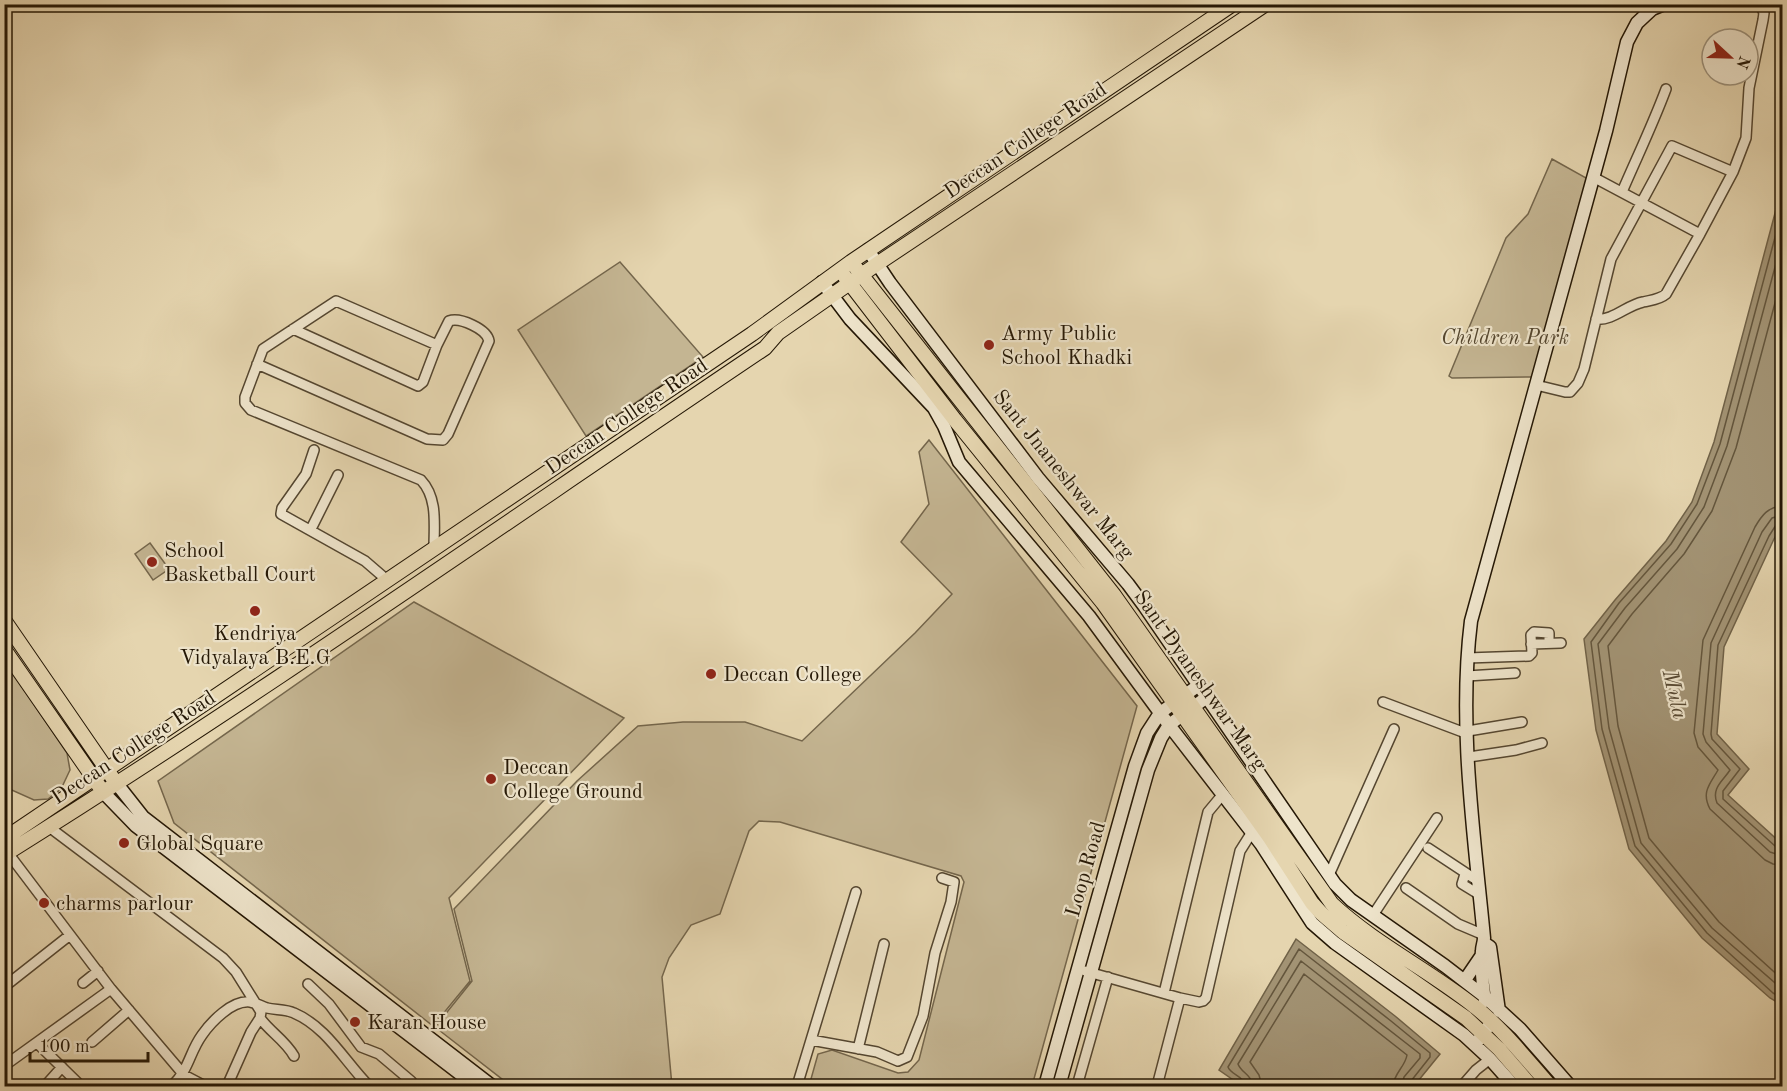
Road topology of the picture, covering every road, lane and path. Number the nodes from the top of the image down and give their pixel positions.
1 (1233, 4) edge
2 (1266, 4) edge
3 (1664, 4) edge
4 (1760, 4) edge
5 (1666, 89) dead end
6 (1733, 172) junction
7 (1593, 177) junction
8 (1622, 192) junction
9 (1641, 202) junction
10 (1700, 234) junction
11 (868, 250) junction
12 (877, 264) junction
13 (846, 266) junction
14 (862, 275) junction
15 (822, 282) junction
16 (849, 285) junction
17 (832, 296) junction
18 (1596, 318) junction
19 (293, 329) junction
20 (437, 345) junction
21 (257, 364) junction
22 (1536, 385) junction
23 (950, 423) junction
24 (314, 450) dead end
25 (338, 475) dead end
26 (311, 529) junction
27 (435, 548) junction
28 (387, 580) junction
29 (4, 620) edge
30 (1561, 643) dead end
31 (4, 649) edge
32 (1467, 658) junction
33 (1515, 673) dead end
34 (1467, 676) junction
35 (1199, 685) junction
36 (1207, 697) junction
37 (1178, 699) junction
38 (1383, 702) dead end
39 (1187, 711) junction
40 (1160, 713) junction
41 (1522, 722) dead end
42 (1169, 725) junction
43 (1394, 729) dead end
44 (1468, 733) junction
45 (1542, 743) dead end
46 (1469, 757) junction
47 (107, 770) junction
48 (94, 779) junction
49 (117, 784) junction
50 (104, 793) junction
51 (1222, 794) junction
52 (1437, 818) dead end
53 (50, 827) junction
54 (1252, 832) junction
55 (1428, 848) dead end
56 (6, 849) edge
57 (1465, 874) junction
58 (1329, 875) junction
59 (942, 878) dead end
60 (1478, 881) junction
61 (1406, 888) dead end
62 (855, 892) dead end
63 (1480, 895) junction
64 (1373, 915) junction
65 (70, 934) junction
66 (884, 944) dead end
67 (1483, 944) junction
68 (1078, 968) junction
69 (98, 971) junction
70 (1091, 973) junction
71 (1108, 977) junction
72 (1465, 980) junction
73 (83, 983) dead end
74 (308, 984) dead end
75 (4, 987) edge
76 (111, 989) junction
77 (1164, 993) junction
78 (1484, 996) junction
79 (1180, 998) junction
80 (257, 1004) junction
81 (129, 1010) junction
82 (1492, 1013) junction
83 (260, 1018) junction
84 (1500, 1030) junction
85 (811, 1040) junction
86 (92, 1042) dead end
87 (37, 1043) junction
88 (1485, 1046) junction
89 (858, 1048) junction
90 (294, 1056) dead end
91 (4, 1066) edge
92 (62, 1067) junction
93 (183, 1075) junction
94 (45, 1086) edge
95 (81, 1086) edge
96 (172, 1086) edge
97 (205, 1086) edge
98 (227, 1086) edge
99 (369, 1086) edge
100 (415, 1086) edge
101 (476, 1086) edge
102 (492, 1086) edge
103 (797, 1086) edge
104 (1045, 1086) edge
105 (1059, 1086) edge
106 (1077, 1086) edge
107 (1157, 1086) edge
108 (1462, 1086) edge
109 (1514, 1086) edge
110 (1531, 1086) edge
111 (1550, 1086) edge
112 (1570, 1086) edge

1 - 11 main road, Deccan College Road
2 - 12 main road, Deccan College Road
3 - 7 street
4 - 6 street
5 - 8 street
6 - 9 street
6 - 10 street
7 - 8 street
7 - 22 street
8 - 9 street
9 - 10 street
9 - 18 street
10 - 18 street
11 - 12 street, Sant Jnaneshwar Marg
11 - 13 main road, Deccan College Road
12 - 14 main road, Deccan College Road
12 - 35 street, Sant Jnaneshwar Marg
13 - 14 main road, Sant Dyaneshwar Marg
13 - 15 main road, Deccan College Road
13 - 16 main road, Sant Dyaneshwar Marg
14 - 16 main road, Deccan College Road
14 - 37 main road, Sant Dyaneshwar Marg
15 - 17 street
15 - 27 main road, Deccan College Road
16 - 17 main road, Deccan College Road
16 - 23 main road, Sant Dyaneshwar Marg
17 - 23 street
17 - 49 main road, Deccan College Road
18 - 22 street
19 - 20 street
19 - 20 street
19 - 21 street
20 - 21 street
21 - 27 street
22 - 32 street
23 - 37 main road, Sant Dyaneshwar Marg
23 - 40 street
24 - 26 street
25 - 26 street
26 - 28 street
27 - 28 main road, Deccan College Road
28 - 47 main road, Deccan College Road
29 - 47 main road
30 - 32 street
31 - 48 main road
32 - 34 street
33 - 34 street
34 - 44 street
35 - 36 street, Sant Jnaneshwar Marg
35 - 37 street, Loop Road
36 - 39 street, Loop Road
36 - 58 street, Sant Jnaneshwar Marg
37 - 39 main road, Sant Dyaneshwar Marg
37 - 40 street, Loop Road
38 - 44 street
39 - 42 street, Loop Road
39 - 82 main road, Sant Dyaneshwar Marg
39 - 88 main road, Sant Dyaneshwar Marg
40 - 42 street
40 - 68 street, Loop Road
41 - 44 street
42 - 51 street
42 - 70 street, Loop Road
43 - 58 street
44 - 46 street
45 - 46 street
46 - 60 street
47 - 48 main road, Deccan College Road
47 - 49 main road
48 - 50 main road
48 - 56 main road, Deccan College Road
49 - 50 main road, Deccan College Road
49 - 102 street
50 - 53 main road, Deccan College Road
50 - 101 street
51 - 54 street
51 - 77 street
52 - 64 street
53 - 56 main road, Deccan College Road
53 - 80 street
54 - 79 street
54 - 88 street
55 - 57 street
56 - 65 street
57 - 60 street
57 - 63 street
58 - 64 street, Sant Jnaneshwar Marg
59 - 89 street
60 - 63 street
61 - 67 street
62 - 85 street
63 - 67 street
64 - 72 street, Sant Jnaneshwar Marg
65 - 69 street
65 - 75 street
66 - 89 street
67 - 72 street
67 - 78 street
67 - 82 street
68 - 70 street
68 - 104 street, Loop Road
69 - 73 street
69 - 76 street
70 - 71 street
70 - 105 street, Loop Road
71 - 77 street
71 - 106 street
72 - 78 street, Sant Jnaneshwar Marg
74 - 100 street
76 - 81 street
76 - 87 street
77 - 79 street
78 - 82 street
79 - 107 street
80 - 83 street
80 - 93 street
80 - 99 street
81 - 86 street
81 - 93 street
82 - 84 main road, Sant Dyaneshwar Marg
82 - 88 street
82 - 112 street
83 - 90 street
83 - 98 street
84 - 88 street
84 - 111 main road, Sant Dyaneshwar Marg
85 - 89 street
85 - 103 street
87 - 91 street
87 - 92 street
88 - 108 street
88 - 109 street
88 - 110 main road, Sant Dyaneshwar Marg
92 - 94 street
92 - 95 street
93 - 96 street
93 - 97 street

